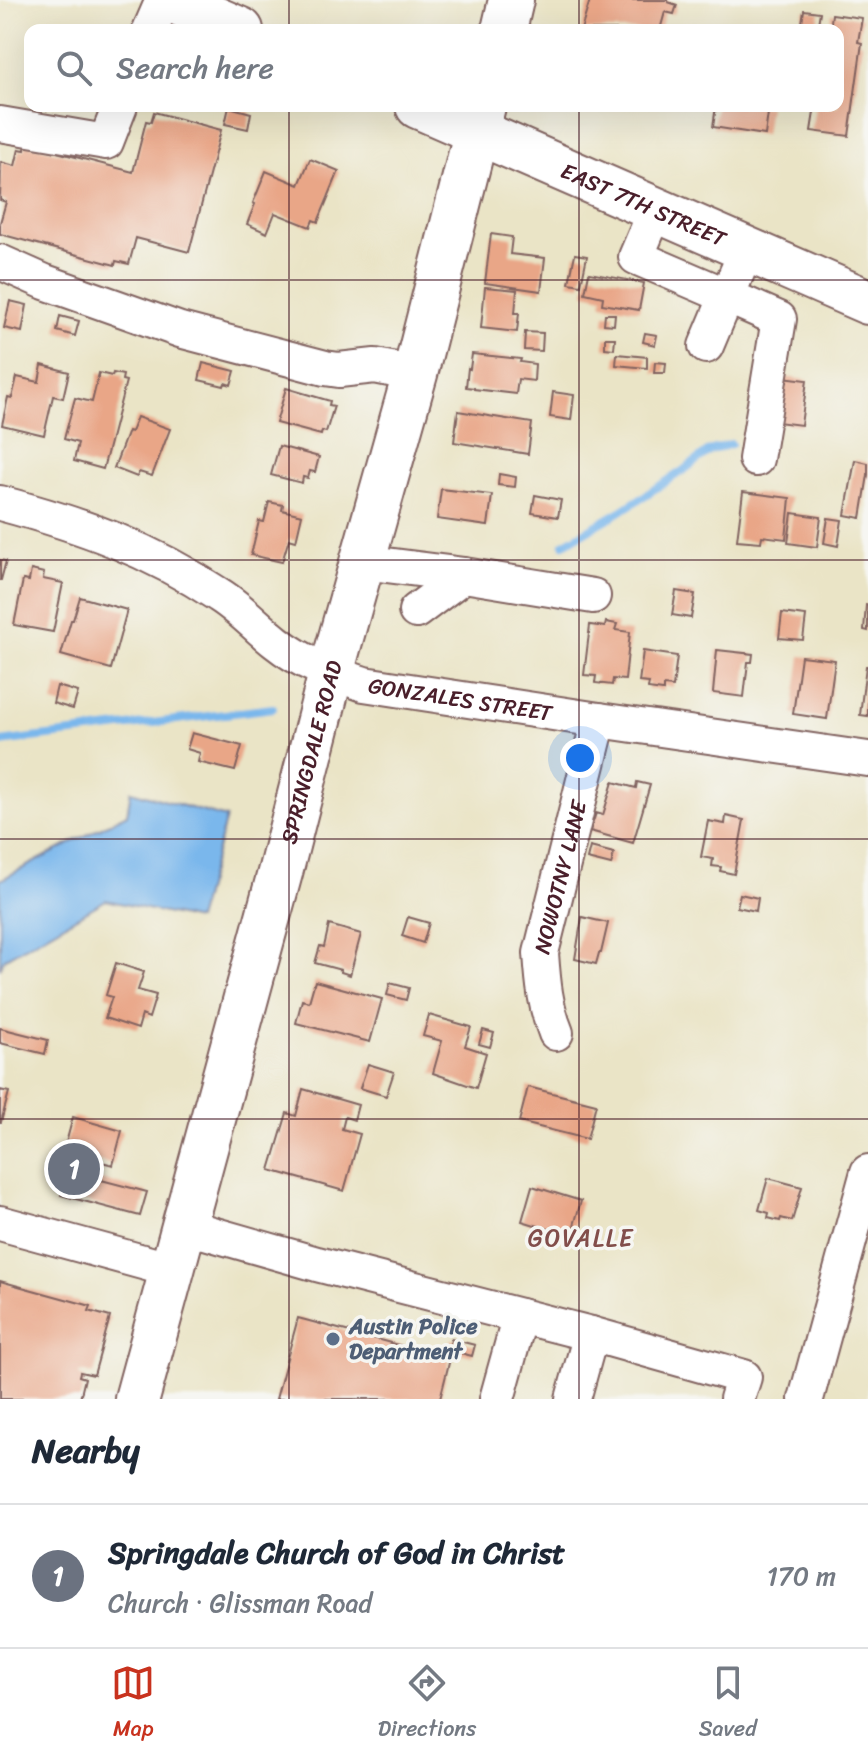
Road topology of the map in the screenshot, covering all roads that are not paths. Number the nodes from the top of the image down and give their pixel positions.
1 (163, 0) edge
2 (511, 0) edge
3 (153, 24) edge
4 (505, 24) edge
5 (118, 112) edge
6 (449, 112) edge
7 (480, 118) edge
8 (0, 124) edge
9 (656, 210) junction
10 (747, 249) junction
11 (0, 262) edge
12 (793, 269) junction
13 (727, 296) junction
14 (868, 302) edge
15 (779, 319) junction
16 (706, 346) dead end
17 (415, 374) junction
18 (756, 459) dead end
19 (0, 503) edge
20 (363, 562) junction
21 (464, 575) junction
22 (593, 596) dead end
23 (416, 611) dead end
24 (331, 673) junction
25 (599, 720) junction
26 (868, 759) edge
27 (556, 1033) dead end
28 (868, 1172) edge
29 (0, 1223) edge
30 (184, 1226) junction
31 (172, 1270) junction
32 (520, 1316) junction
33 (591, 1334) junction
34 (137, 1399) edge
35 (497, 1399) edge
36 (573, 1399) edge
37 (737, 1399) edge
38 (806, 1399) edge

1 - 3 street
2 - 4 main road
5 - 8 street
6 - 7 main road, EAST 7TH STREET
7 - 9 main road, EAST 7TH STREET
7 - 17 main road, SPRINGDALE ROAD
9 - 10 main road, EAST 7TH STREET
9 - 13 street
10 - 12 main road, EAST 7TH STREET
10 - 13 street
11 - 17 street
12 - 14 main road, EAST 7TH STREET
12 - 15 street
13 - 15 street
13 - 16 street
15 - 18 street
17 - 20 main road, SPRINGDALE ROAD
19 - 24 street, GONZALES STREET
20 - 21 street
20 - 24 main road, SPRINGDALE ROAD
21 - 22 street
21 - 23 street
24 - 25 street, GONZALES STREET
24 - 30 main road, SPRINGDALE ROAD
25 - 26 street, GONZALES STREET
25 - 27 street, NOWOTNY LANE
28 - 38 street
29 - 31 street
30 - 31 main road, SPRINGDALE ROAD
30 - 32 street
31 - 34 main road, SPRINGDALE ROAD
32 - 33 street
32 - 35 street
33 - 36 street
33 - 37 street

